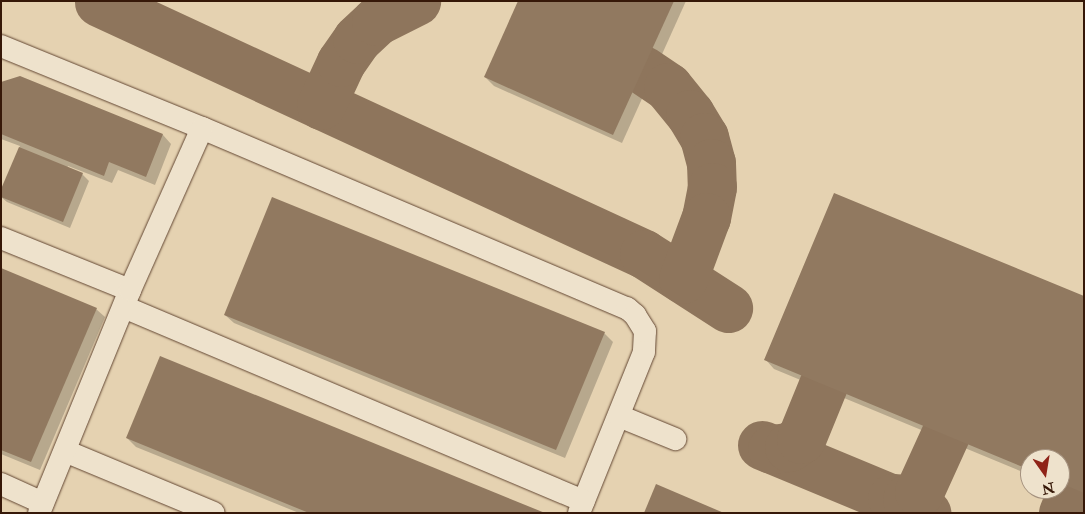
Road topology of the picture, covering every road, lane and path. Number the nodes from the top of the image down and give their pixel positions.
1 (1, 46) edge
2 (202, 128) junction
3 (1, 238) edge
4 (127, 299) junction
5 (619, 416) junction
6 (675, 439) dead end
7 (65, 451) junction
8 (1, 484) edge
9 (582, 507) edge
10 (41, 508) edge
11 (214, 513) edge

1 - 2 lane
2 - 4 lane
2 - 5 lane
3 - 4 lane
4 - 7 lane
4 - 9 lane
5 - 6 lane
5 - 9 lane
7 - 10 lane
7 - 11 lane
8 - 10 lane

